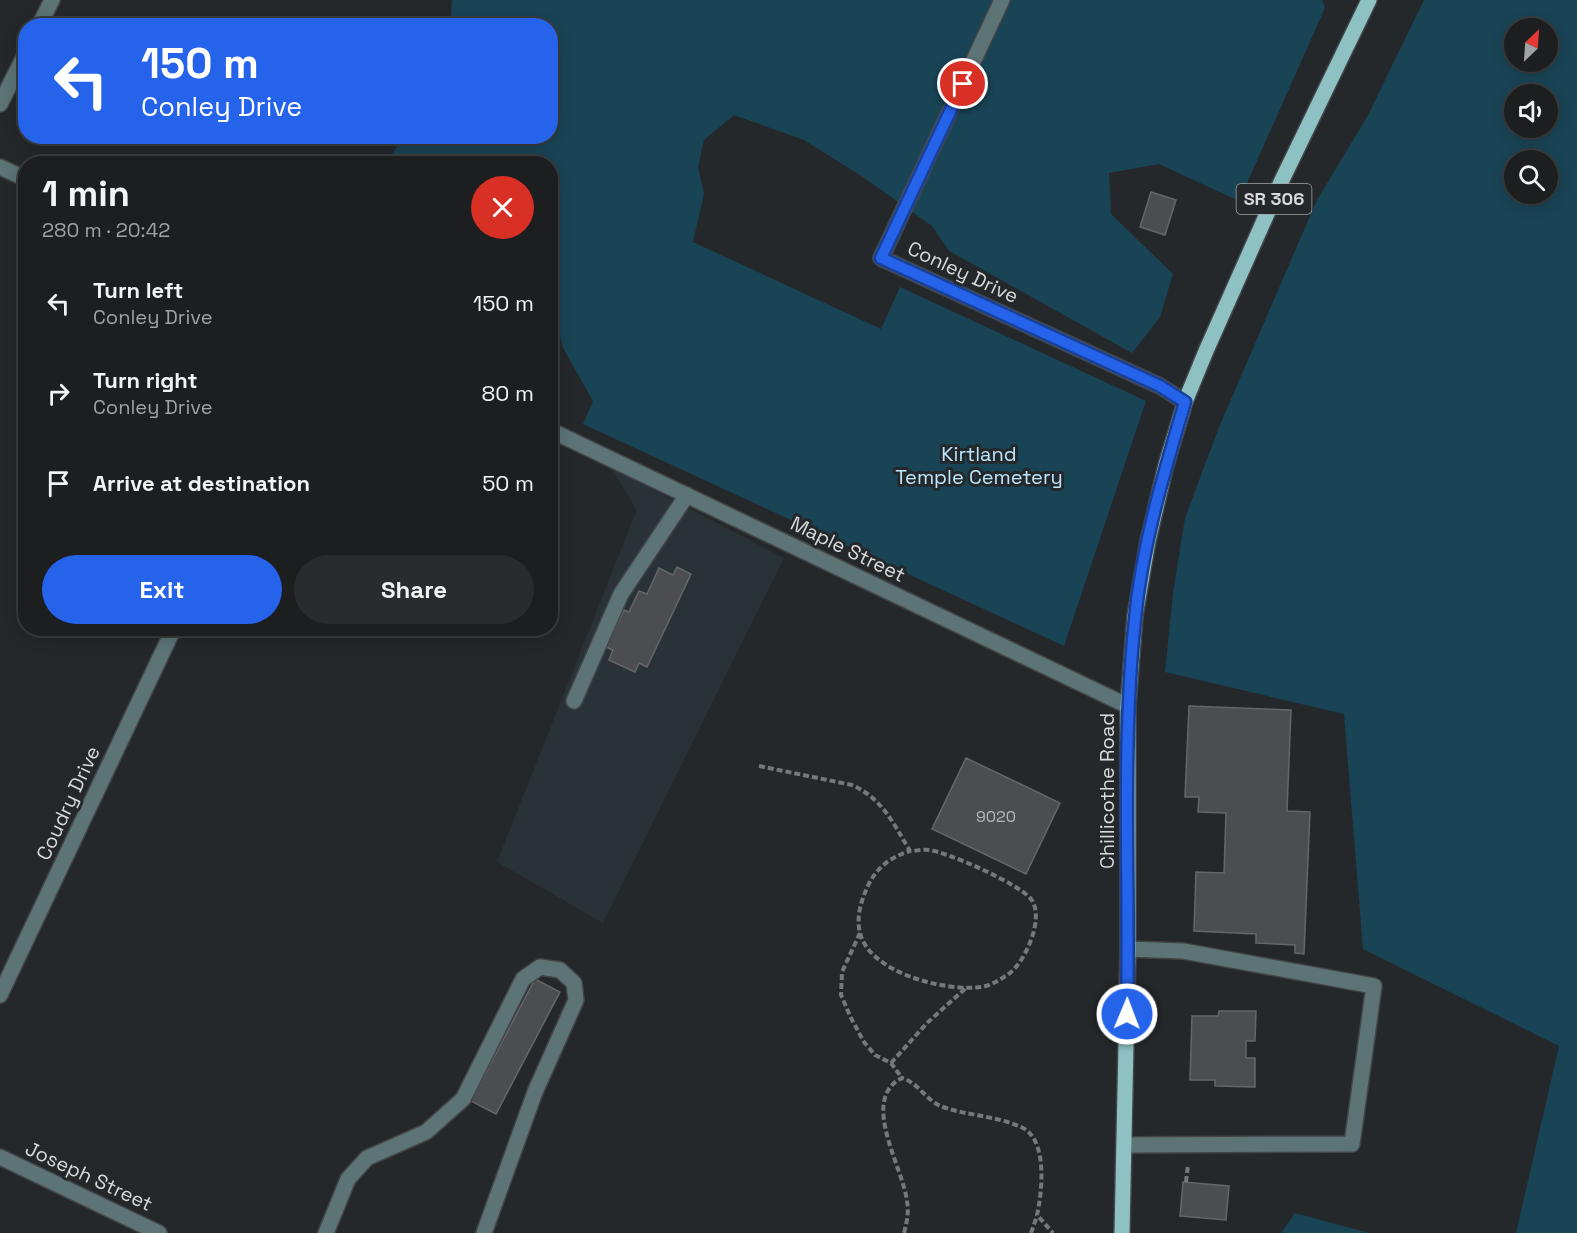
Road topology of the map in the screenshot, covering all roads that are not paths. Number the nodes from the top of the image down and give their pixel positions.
1 (52, 0) edge
2 (1002, 0) edge
3 (1369, 0) edge
4 (43, 18) edge
5 (18, 69) edge
6 (0, 104) edge
7 (0, 167) edge
8 (18, 175) edge
9 (1185, 402) junction
10 (558, 434) edge
11 (687, 495) junction
12 (170, 636) edge
13 (574, 701) dead end
14 (1128, 706) junction
15 (1128, 949) junction
16 (0, 995) edge
17 (1124, 1145) junction
18 (0, 1157) edge
19 (159, 1233) edge
20 (326, 1233) edge
21 (484, 1233) edge
22 (1122, 1233) edge

1 - 4 street
2 - 9 street, Conley Drive
3 - 9 main road, Chillicothe Road / SR 306
5 - 6 street
7 - 8 street
9 - 14 main road, Chillicothe Road / SR 306
10 - 11 street, Maple Street
11 - 13 street
11 - 14 street, Maple Street
12 - 16 street, Coudry Drive
14 - 15 main road, Chillicothe Road / SR 306
15 - 17 main road, Chillicothe Road / SR 306
15 - 17 street
17 - 22 main road, Chillicothe Road / SR 306
18 - 19 street, Joseph Street
20 - 21 street

